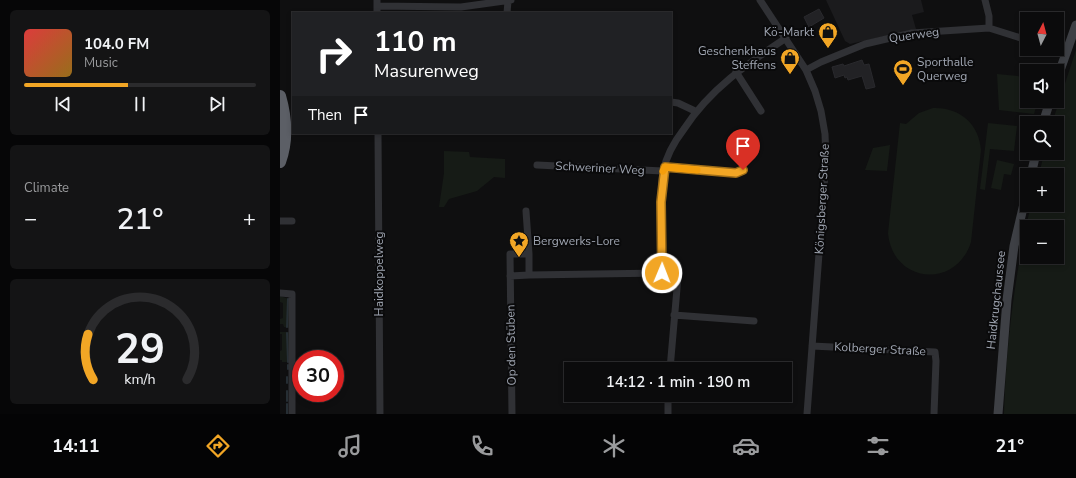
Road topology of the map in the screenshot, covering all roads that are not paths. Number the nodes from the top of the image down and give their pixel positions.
1 (510, 0) edge
2 (760, 0) edge
3 (985, 0) edge
4 (377, 6) edge
5 (507, 12) edge
6 (1076, 25) edge
7 (989, 28) junction
8 (786, 38) junction
9 (1020, 38) edge
10 (1065, 54) joint
11 (1062, 64) edge
12 (806, 70) junction
13 (736, 72) junction
14 (280, 96) edge
15 (672, 102) edge
16 (695, 111) junction
17 (761, 111) dead end
18 (280, 116) edge
19 (280, 119) edge
20 (378, 134) edge
21 (280, 162) edge
22 (537, 165) dead end
23 (664, 169) junction
24 (743, 170) dead end
25 (526, 211) dead end
26 (1022, 212) edge
27 (280, 221) edge
28 (292, 221) dead end
29 (529, 254) junction
30 (662, 273) junction
31 (529, 275) junction
32 (510, 276) junction
33 (280, 293) edge
34 (674, 315) junction
35 (754, 321) dead end
36 (812, 346) junction
37 (671, 362) edge
38 (668, 402) edge
39 (292, 414) edge
40 (380, 414) edge
41 (512, 414) edge
42 (668, 414) edge
43 (807, 414) edge
44 (934, 414) edge
45 (998, 414) edge

1 - 4 street
1 - 5 street
2 - 8 street, Königsberger Straße
3 - 7 street
6 - 10 main road
7 - 9 street, Querweg
7 - 12 street, Querweg
8 - 12 street, Königsberger Straße
8 - 13 street
10 - 11 main road
12 - 36 street, Königsberger Straße
13 - 16 street
13 - 17 street
14 - 21 highway
15 - 16 street
16 - 23 street
18 - 19 highway
20 - 40 street, Haidkoppelweg
22 - 23 street, Schweriner Weg
23 - 24 street, Schweriner Weg
23 - 30 street
25 - 29 street
26 - 45 main road, Haidkrugchaussee
27 - 28 street
29 - 31 street
29 - 32 street, Op den Stüben
30 - 31 street
30 - 34 street
31 - 32 street
32 - 41 street, Op den Stüben
33 - 39 street
34 - 35 street
34 - 37 street
36 - 43 street, Königsberger Straße
36 - 44 street, Kolberger Straße
38 - 42 street

